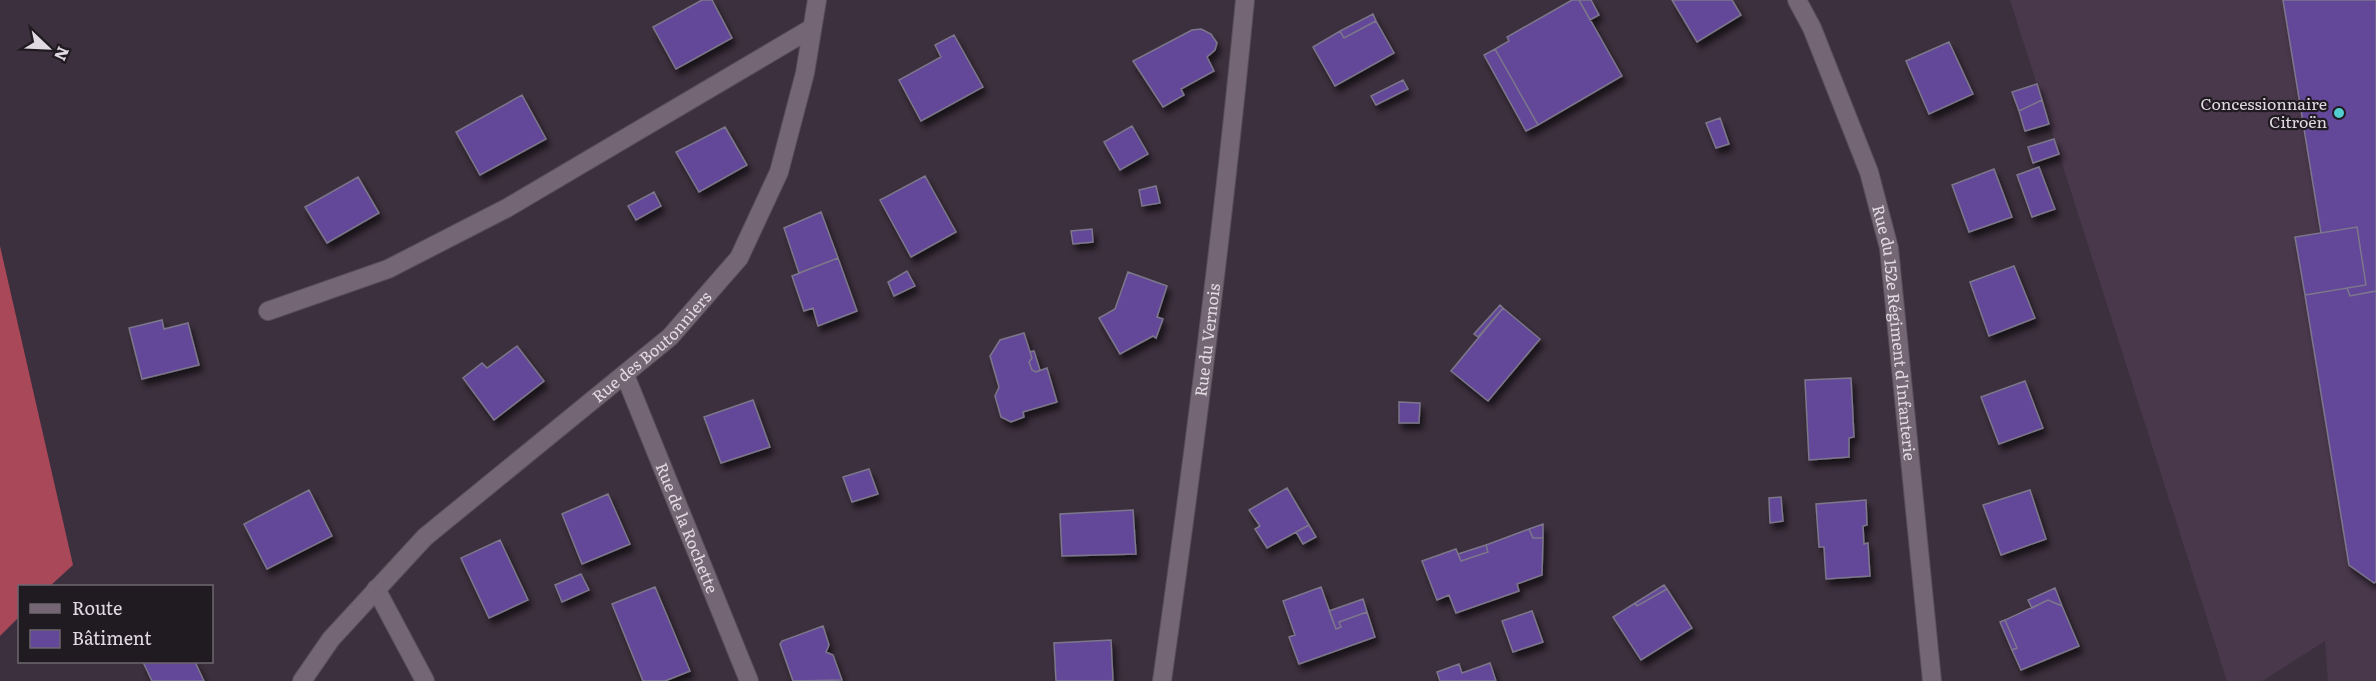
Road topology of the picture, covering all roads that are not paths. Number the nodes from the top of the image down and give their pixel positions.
1 (817, 0) edge
2 (1245, 0) edge
3 (1797, 0) edge
4 (812, 28) junction
5 (268, 311) dead end
6 (625, 375) junction
7 (376, 589) junction
8 (302, 681) edge
9 (425, 681) edge
10 (749, 681) edge
11 (1162, 681) edge
12 (1932, 681) edge

1 - 4 street, Rue des Boutonniers
2 - 11 street, Rue du Vernois
3 - 12 street, Rue du 152e Régiment d'Infanterie
4 - 5 street
4 - 6 street, Rue des Boutonniers
6 - 7 street, Rue des Boutonniers
6 - 10 street, Rue de la Rochette
7 - 8 street, Rue des Boutonniers
7 - 9 street

